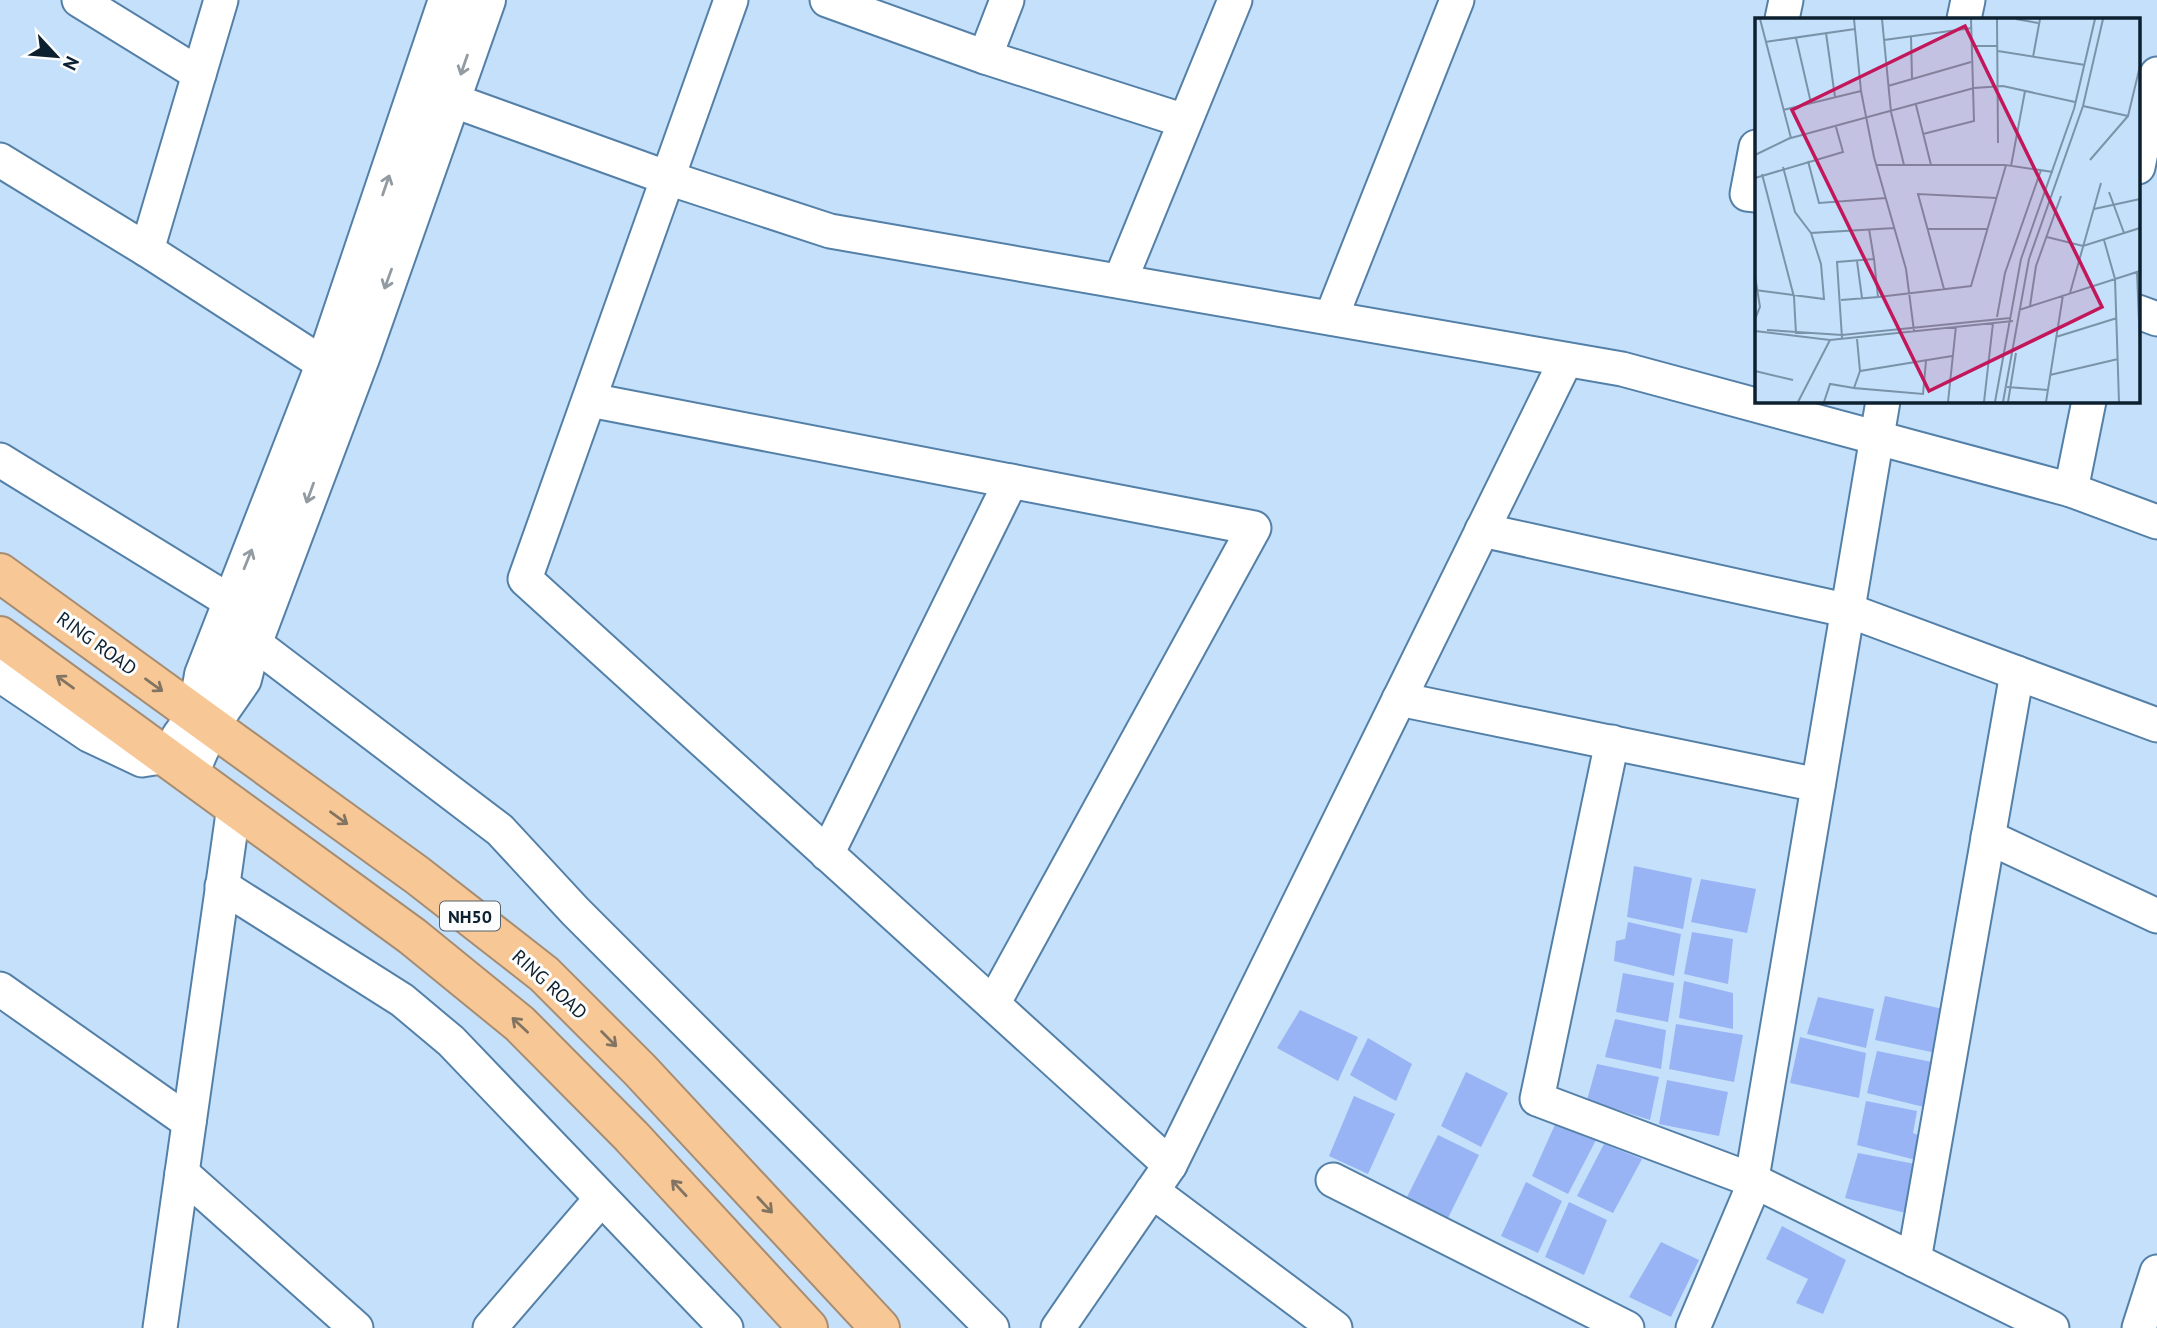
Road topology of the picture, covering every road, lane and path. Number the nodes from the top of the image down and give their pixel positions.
1 (79, 0) edge
2 (221, 0) edge
3 (448, 0) edge
4 (486, 0) edge
5 (731, 0) edge
6 (827, 0) edge
7 (1007, 0) edge
8 (1235, 0) edge
9 (1457, 0) edge
10 (1786, 0) edge
11 (1968, 0) edge
12 (1782, 18) edge
13 (1964, 18) edge
14 (985, 57) junction
15 (199, 74) junction
16 (2157, 74) edge
17 (435, 94) junction
18 (1185, 121) junction
19 (2146, 151) edge
20 (1755, 152) edge
21 (0, 160) edge
22 (668, 178) junction
23 (1755, 195) edge
24 (147, 250) junction
25 (1119, 281) junction
26 (2140, 314) edge
27 (1331, 318) junction
28 (2157, 319) edge
29 (1566, 359) junction
30 (325, 365) junction
31 (590, 400) junction
32 (1883, 402) edge
33 (2089, 402) edge
34 (1875, 438) junction
35 (0, 460) edge
36 (1012, 481) junction
37 (2071, 490) junction
38 (2157, 522) edge
39 (1482, 530) junction
40 (0, 573) edge
41 (231, 601) junction
42 (1850, 611) junction
43 (0, 636) edge
44 (254, 643) junction
45 (2017, 673) junction
46 (0, 676) edge
47 (1399, 699) junction
48 (203, 721) junction
49 (2157, 725) edge
50 (1612, 742) junction
51 (178, 764) junction
52 (1818, 785) junction
53 (234, 806) junction
54 (1988, 837) junction
55 (827, 854) junction
56 (222, 886) junction
57 (2157, 916) edge
58 (0, 989) edge
59 (993, 1004) junction
60 (189, 1122) junction
61 (182, 1173) junction
62 (1161, 1178) junction
63 (1333, 1180) dead end
64 (1752, 1180) junction
65 (601, 1199) junction
66 (1914, 1260) junction
67 (2157, 1272) edge
68 (2008, 1318) edge
69 (160, 1328) edge
70 (356, 1328) edge
71 (490, 1328) edge
72 (726, 1328) edge
73 (808, 1328) edge
74 (880, 1328) edge
75 (992, 1328) edge
76 (1058, 1328) edge
77 (1335, 1328) edge
78 (1627, 1328) edge
79 (1693, 1328) edge
80 (2052, 1328) edge
81 (2139, 1328) edge

1 - 15 street
2 - 15 street
3 - 17 street
4 -> 17 street
5 - 22 street
6 - 14 street
7 - 14 street
8 - 18 street
9 - 27 street
10 - 12 street
11 - 13 street
14 - 18 street
15 - 24 street
16 - 19 street
17 - 22 street
30 -> 17 street
17 -> 44 street
18 - 25 street
20 - 23 street
21 - 24 street
22 - 25 street
22 - 31 street
24 - 30 street
25 - 27 street
26 - 28 street
27 - 29 street
29 - 34 street
29 - 39 street
41 -> 30 street
31 - 36 street
31 - 55 street
32 - 34 street
33 - 37 street
34 - 37 street
34 - 42 street
35 - 41 street
36 - 55 street
36 - 59 street
37 - 38 street
39 - 42 street
39 - 47 street
40 -> 48 highway, RING ROAD / NH50
41 - 48 street
42 - 45 street
42 - 52 street
51 -> 43 highway, NH50
44 - 48 street
44 - 75 street
45 - 49 street
45 - 54 street
46 - 51 street
47 - 50 street
47 - 62 street
48 - 51 street
48 -> 74 highway, RING ROAD / NH50
50 - 52 street
50 - 64 street
51 - 53 highway, NH50
52 - 64 street
53 - 56 street
73 -> 53 highway, NH50
54 - 57 street
54 - 66 street
55 - 59 street
56 - 60 street
56 - 65 street
58 - 60 street
59 - 62 street
60 - 61 street
61 - 69 street
61 - 70 street
62 - 76 street
62 - 77 street
63 - 78 street
64 - 66 street
64 - 79 street
65 - 71 street
65 - 72 street
66 - 68 street
67 - 81 street
68 - 80 street

